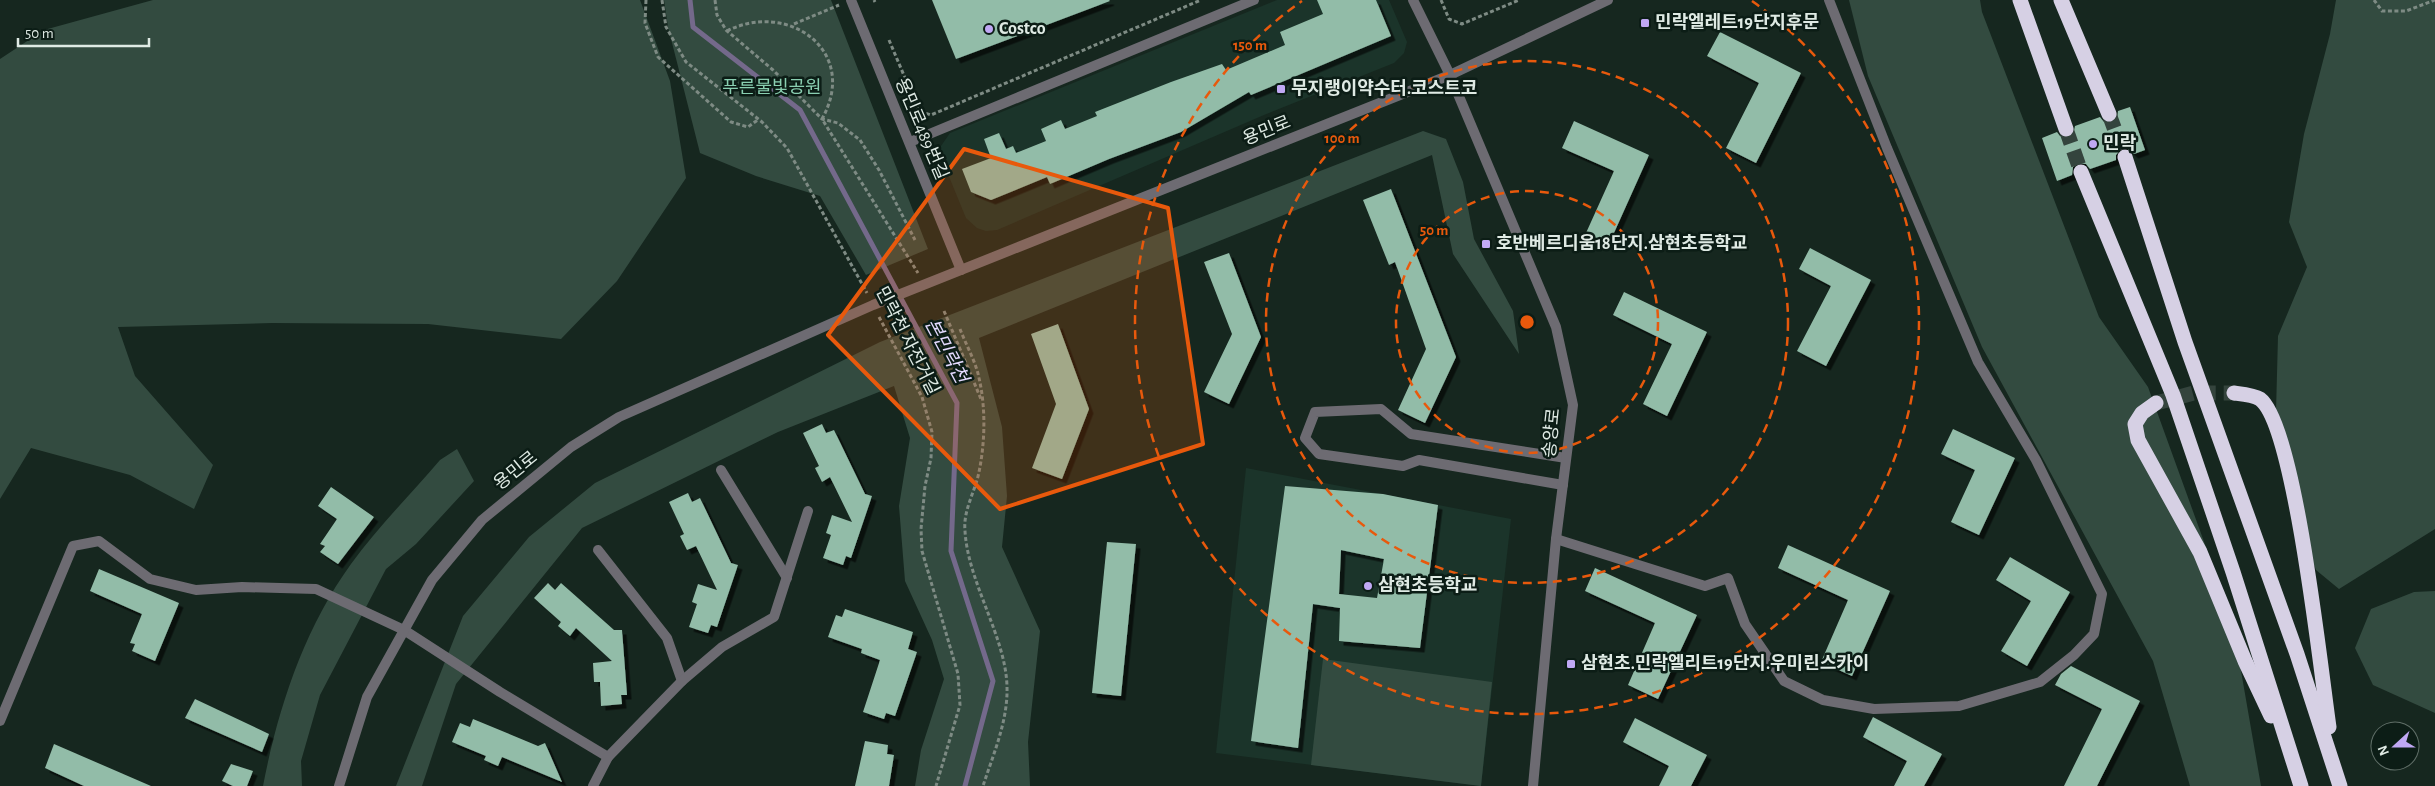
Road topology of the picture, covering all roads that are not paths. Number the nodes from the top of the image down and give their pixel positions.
1 (851, 0) edge
2 (1254, 0) edge
3 (1413, 0) edge
4 (1608, 0) edge
5 (1829, 0) edge
6 (2020, 0) edge
7 (2061, 0) edge
8 (1450, 75) junction
9 (2109, 114) tunnel mouth
10 (2066, 129) tunnel mouth
11 (910, 142) junction
12 (2125, 157) tunnel mouth
13 (2081, 172) tunnel mouth
14 (962, 270) junction
15 (2234, 393) tunnel mouth
16 (2156, 403) tunnel mouth
17 (1566, 458) junction
18 (721, 470) dead end
19 (1563, 485) junction
20 (808, 511) dead end
21 (1556, 539) junction
22 (598, 550) dead end
23 (787, 578) junction
24 (404, 630) junction
25 (682, 681) junction
26 (0, 720) edge
27 (608, 757) junction
28 (2334, 766) junction
29 (2299, 780) edge
30 (338, 786) edge
31 (593, 786) edge
32 (1533, 786) edge
33 (2340, 786) edge

1 - 11 street, 용민로489번길
2 - 11 street
3 - 8 street
4 - 8 street, 용민로
5 - 21 street
6 - 10 highway
7 - 9 highway
8 - 14 street, 용민로
8 - 17 street, 송양로
11 - 14 street, 용민로489번길
12 - 28 highway
13 - 29 highway
14 - 24 street, 용민로
15 - 28 highway
16 - 29 highway
17 - 19 street, 송양로
17 - 19 street
18 - 23 street
19 - 21 street, 송양로
20 - 23 street
21 - 32 street, 송양로
22 - 25 street
23 - 25 street
24 - 26 street
24 - 27 street
24 - 30 street, 용민로
25 - 27 street
27 - 31 street
28 - 33 highway

